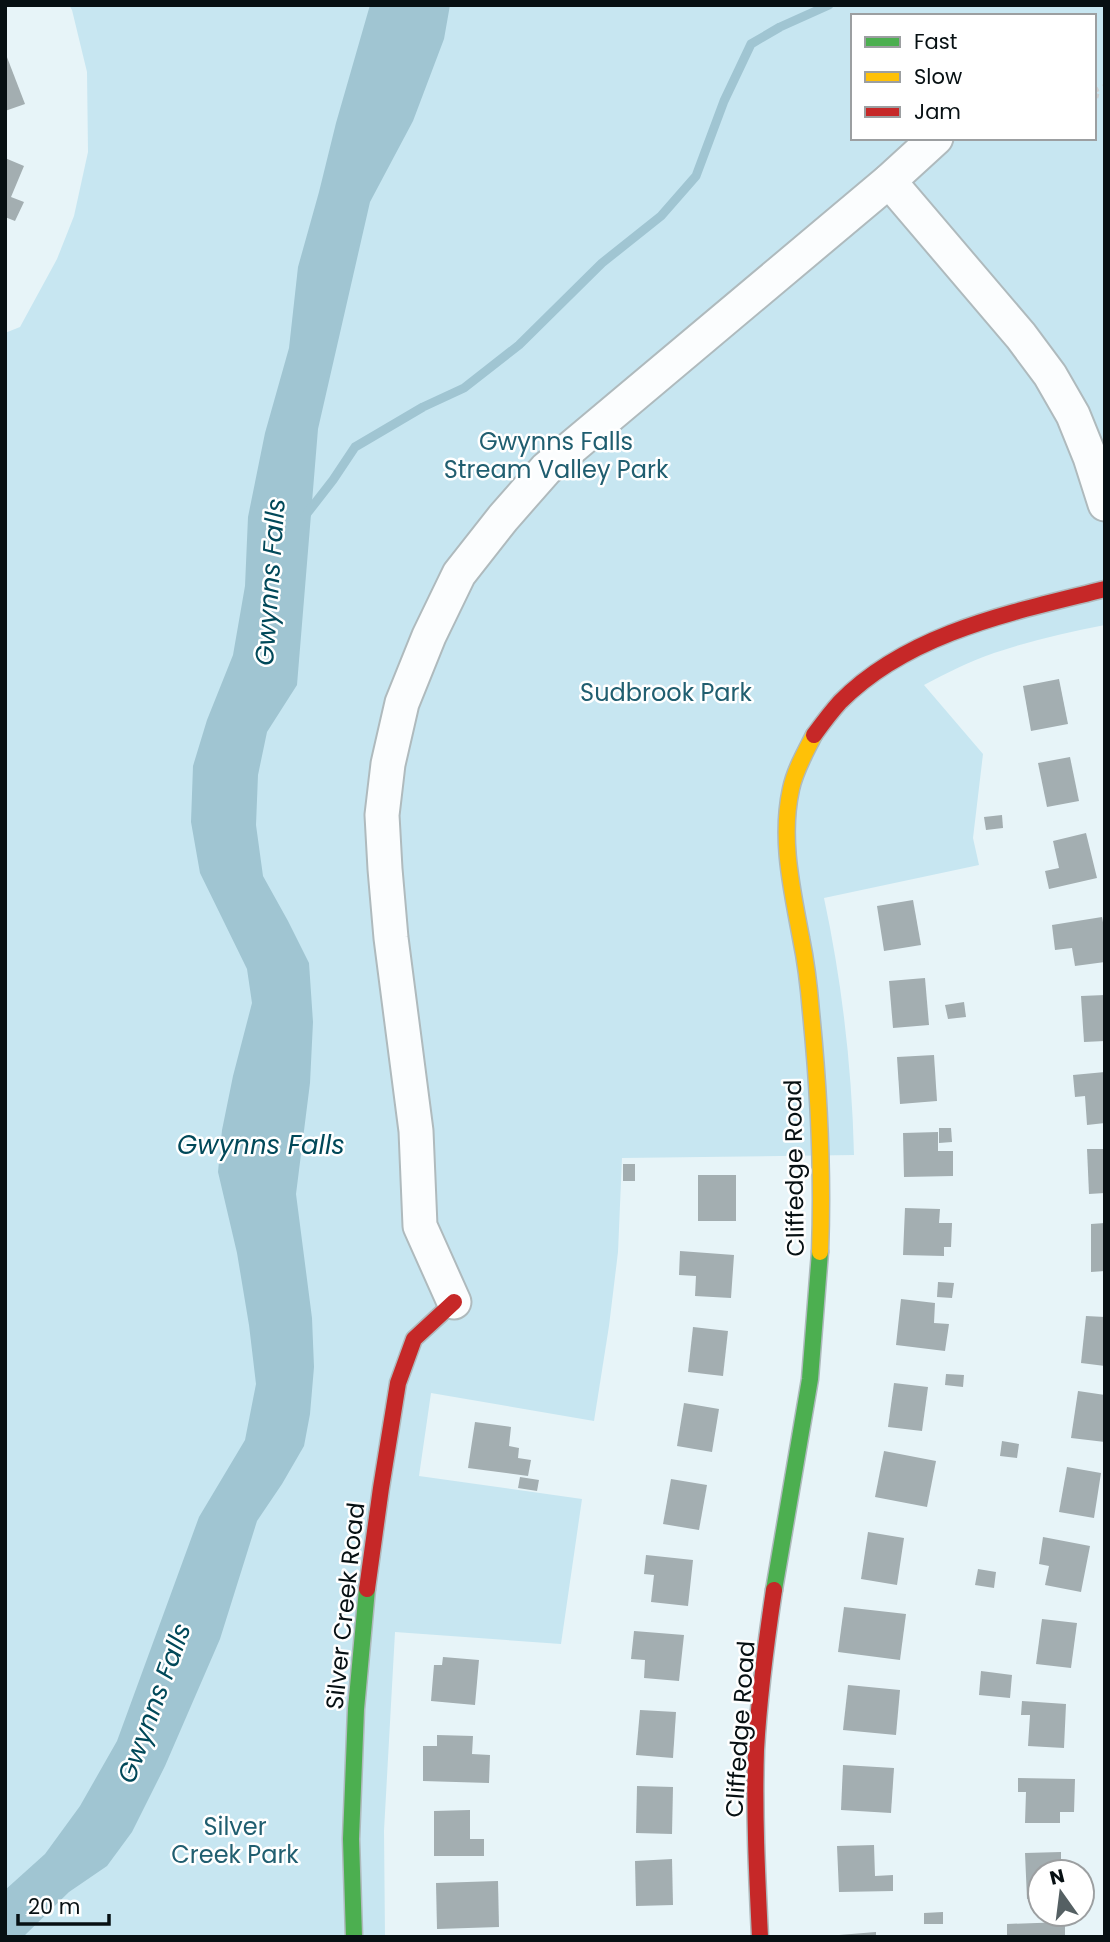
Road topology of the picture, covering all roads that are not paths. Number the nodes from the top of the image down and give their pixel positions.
1 (934, 140) edge
2 (889, 181) junction
3 (1104, 502) edge
4 (1105, 589) edge
5 (454, 1302) joint
6 (354, 1937) edge
7 (760, 1937) edge

1 - 2 street
2 - 3 street
2 - 5 street
4 - 7 street, Cliffedge Road
5 - 6 street, Silver Creek Road

